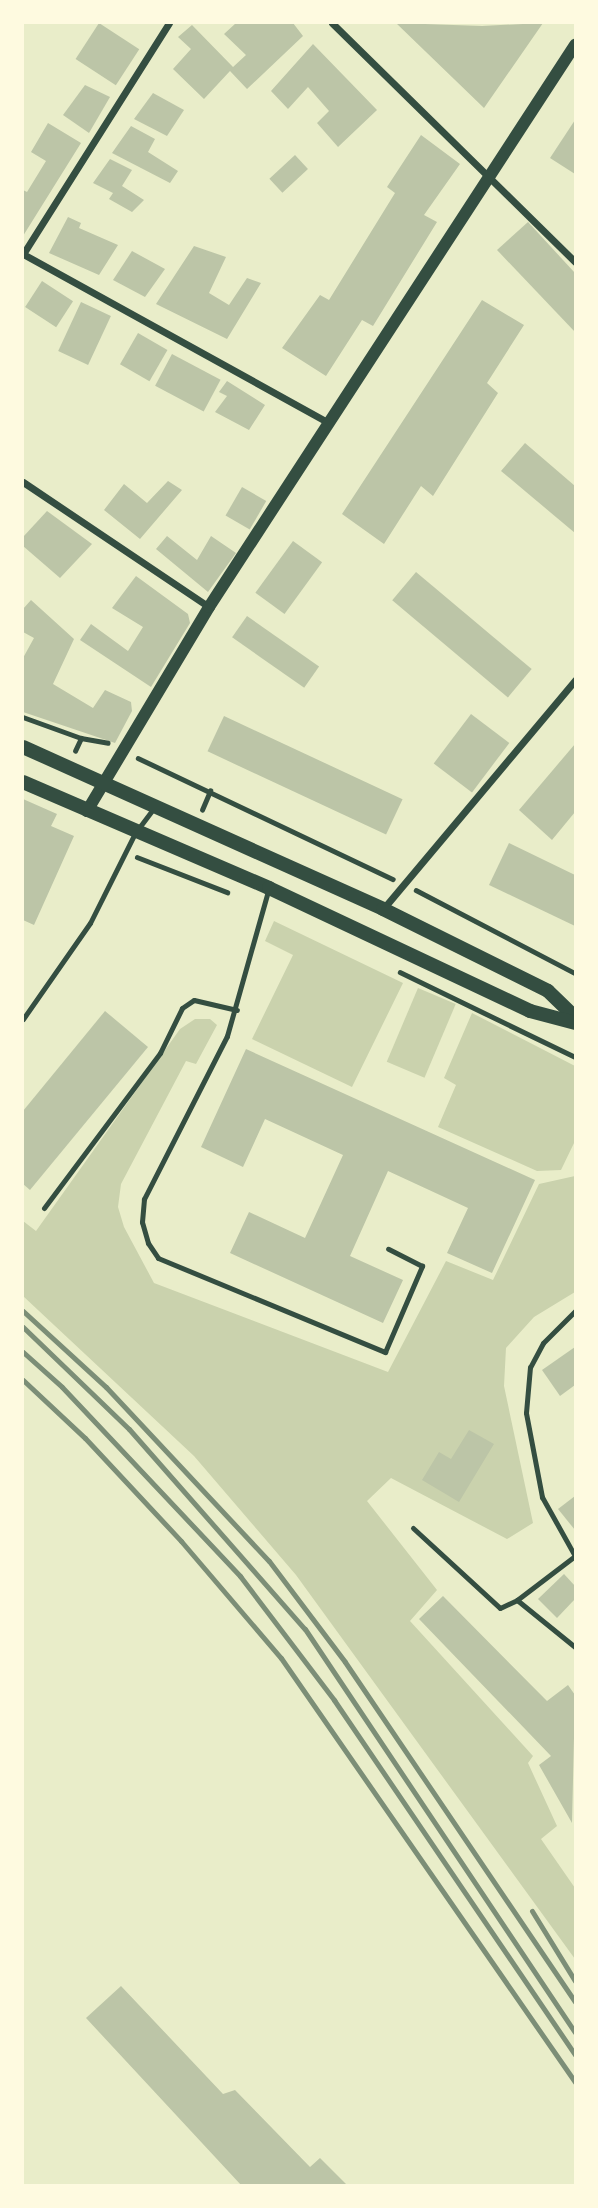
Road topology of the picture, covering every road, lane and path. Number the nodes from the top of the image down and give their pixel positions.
1 (169, 23) edge
2 (332, 23) edge
3 (575, 45) edge
4 (487, 180) junction
5 (23, 254) edge
6 (575, 262) edge
7 (327, 422) junction
8 (23, 482) edge
9 (209, 607) junction
10 (575, 680) edge
11 (23, 717) edge
12 (81, 738) junction
13 (23, 747) edge
14 (124, 751) junction
15 (68, 765) junction
16 (23, 782) edge
17 (105, 784) junction
18 (156, 806) junction
19 (87, 811) junction
20 (135, 833) junction
21 (125, 852) junction
22 (404, 884) junction
23 (268, 888) junction
24 (263, 906) junction
25 (383, 909) junction
26 (388, 967) dead end
27 (575, 972) edge
28 (237, 1010) junction
29 (575, 1017) edge
30 (23, 1019) edge
31 (575, 1023) edge
32 (575, 1057) edge
33 (44, 1208) dead end
34 (388, 1249) dead end
35 (575, 1311) edge
36 (413, 1528) dead end
37 (575, 1556) edge
38 (517, 1600) junction
39 (575, 1647) edge

1 - 5 street
2 - 4 street
3 - 4 street
4 - 6 street
4 - 7 street
5 - 7 street
7 - 9 street
8 - 9 street
9 - 14 street
10 - 22 street
11 - 12 path
12 - 14 path
12 - 15 path
13 - 15 main road
14 - 17 street
14 - 22 path
15 - 17 main road
16 - 19 main road
17 - 18 main road
17 - 19 street
18 - 20 lane
18 - 25 main road
19 - 20 main road
20 - 21 lane
20 - 23 main road
21 - 24 path
21 - 30 lane
22 - 25 street
22 - 27 path
23 - 24 lane
23 - 31 main road
24 - 28 lane
25 - 29 main road
26 - 32 path
28 - 33 lane
28 - 34 lane
35 - 37 lane
36 - 38 lane
37 - 38 lane
38 - 39 lane

